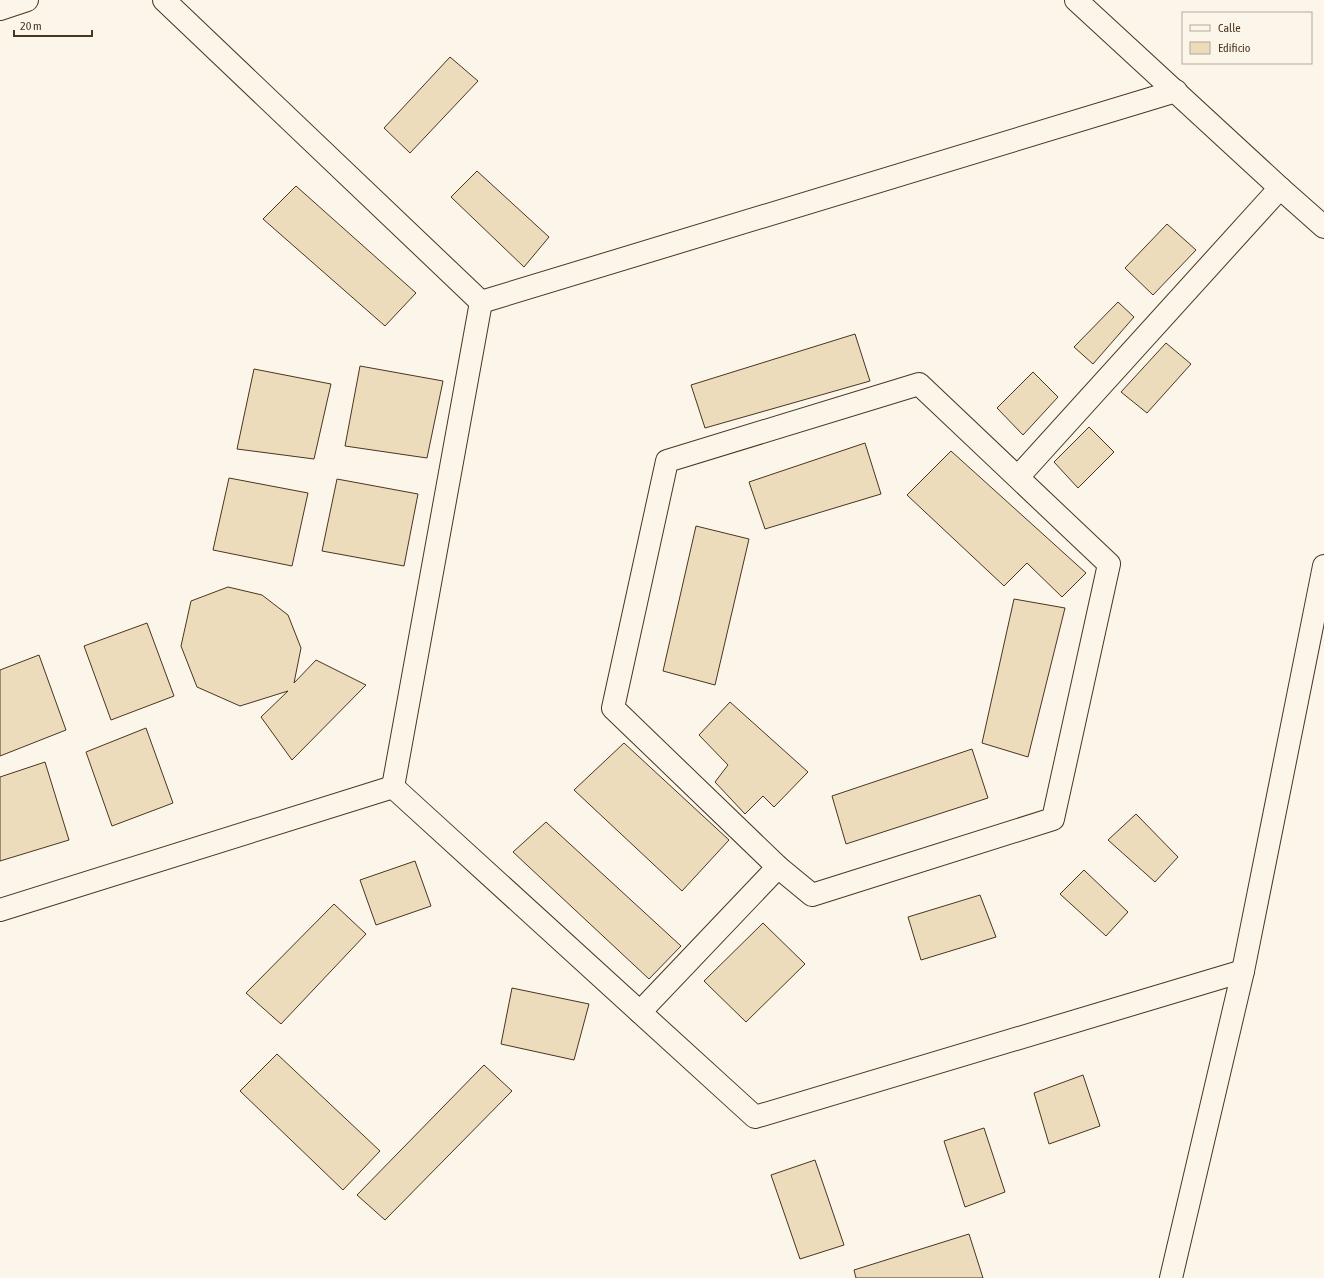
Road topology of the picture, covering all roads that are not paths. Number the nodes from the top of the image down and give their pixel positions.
1 (28, 0) edge
2 (164, 0) edge
3 (1076, 0) edge
4 (0, 9) edge
5 (1176, 91) junction
6 (1280, 188) junction
7 (1324, 227) edge
8 (481, 302) junction
9 (1018, 477) junction
10 (1324, 566) edge
11 (393, 787) junction
12 (778, 867) junction
13 (0, 910) edge
14 (1243, 971) junction
15 (640, 1012) junction
16 (1171, 1278) edge

1 - 4 street
2 - 8 street
3 - 5 street
5 - 6 street
5 - 8 street
6 - 7 street
6 - 9 street
8 - 11 street
9 - 12 street
9 - 12 street
10 - 14 street
11 - 13 street
11 - 15 street
12 - 15 street
14 - 15 street
14 - 16 street

